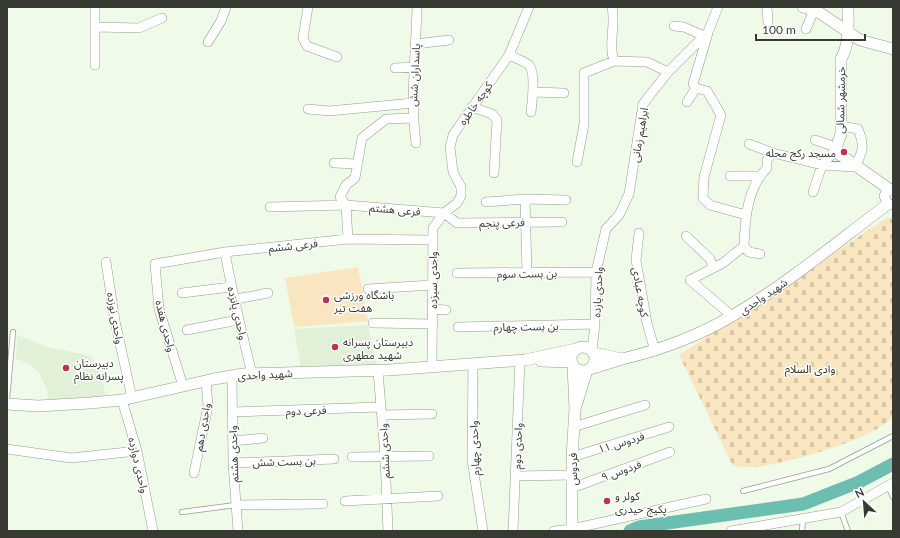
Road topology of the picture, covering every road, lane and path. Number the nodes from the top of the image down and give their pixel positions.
1 (95, 7) edge
2 (226, 7) edge
3 (308, 7) edge
4 (417, 7) edge
5 (529, 7) edge
6 (612, 7) edge
7 (718, 7) edge
8 (767, 7) edge
9 (848, 7) edge
10 (808, 8) edge
11 (162, 18) dead end
12 (768, 22) dead end
13 (674, 26) dead end
14 (95, 27) junction
15 (806, 29) dead end
16 (849, 32) junction
17 (706, 34) junction
18 (449, 40) dead end
19 (208, 42) dead end
20 (416, 44) junction
21 (893, 49) edge
22 (509, 55) junction
23 (337, 57) dead end
24 (614, 61) junction
25 (95, 65) dead end
26 (415, 67) junction
27 (395, 68) dead end
28 (668, 72) junction
29 (696, 88) junction
30 (533, 92) junction
31 (564, 92) dead end
32 (687, 102) dead end
33 (413, 103) junction
34 (380, 105) junction
35 (472, 107) junction
36 (308, 109) dead end
37 (531, 112) dead end
38 (413, 118) junction
39 (386, 119) junction
40 (841, 126) junction
41 (815, 140) dead end
42 (416, 143) dead end
43 (750, 144) dead end
44 (836, 149) junction
45 (773, 153) junction
46 (577, 162) dead end
47 (334, 164) dead end
48 (357, 164) junction
49 (822, 165) junction
50 (855, 167) junction
51 (494, 173) dead end
52 (730, 176) dead end
53 (758, 176) junction
54 (891, 189) edge
55 (813, 192) dead end
56 (525, 199) junction
57 (566, 200) dead end
58 (486, 202) dead end
59 (457, 203) joint
60 (890, 204) edge
61 (346, 205) junction
62 (270, 207) dead end
63 (444, 213) junction
64 (619, 215) joint
65 (746, 215) junction
66 (524, 222) junction
67 (562, 222) dead end
68 (639, 232) dead end
69 (686, 236) dead end
70 (348, 239) junction
71 (432, 240) junction
72 (744, 246) junction
73 (225, 252) junction
74 (760, 254) dead end
75 (106, 262) dead end
76 (155, 264) joint
77 (713, 267) junction
78 (596, 272) junction
79 (457, 273) dead end
80 (527, 273) junction
81 (432, 285) junction
82 (231, 287) junction
83 (368, 289) dead end
84 (182, 293) dead end
85 (268, 293) dead end
86 (236, 299) junction
87 (432, 310) junction
88 (446, 310) dead end
89 (732, 316) junction
90 (238, 320) junction
91 (373, 323) dead end
92 (432, 324) junction
93 (595, 324) junction
94 (458, 327) dead end
95 (187, 330) dead end
96 (13, 332) dead end
97 (576, 349) junction
98 (655, 351) junction
99 (593, 352) junction
100 (622, 359) junction
101 (522, 360) junction
102 (473, 364) junction
103 (572, 364) junction
104 (432, 367) junction
105 (588, 370) junction
106 (378, 371) junction
107 (252, 374) junction
108 (232, 376) junction
109 (206, 381) junction
110 (183, 386) junction
111 (7, 399) edge
112 (127, 399) junction
113 (7, 404) edge
114 (645, 405) dead end
115 (575, 409) junction
116 (381, 411) junction
117 (232, 412) junction
118 (432, 414) dead end
119 (573, 427) junction
120 (669, 427) dead end
121 (893, 436) edge
122 (263, 438) dead end
123 (233, 441) junction
124 (7, 449) edge
125 (137, 451) junction
126 (670, 452) dead end
127 (385, 456) junction
128 (429, 456) dead end
129 (352, 457) dead end
130 (572, 457) junction
131 (334, 459) dead end
132 (233, 463) junction
133 (194, 473) dead end
134 (572, 475) junction
135 (516, 476) junction
136 (890, 484) edge
137 (572, 488) junction
138 (743, 491) dead end
139 (438, 496) dead end
140 (893, 497) edge
141 (386, 499) junction
142 (706, 499) dead end
143 (345, 501) dead end
144 (323, 504) dead end
145 (236, 505) junction
146 (182, 512) dead end
147 (841, 512) junction
148 (803, 519) junction
149 (572, 530) edge
150 (744, 530) edge
151 (153, 531) edge
152 (238, 531) edge
153 (388, 531) edge
154 (483, 531) edge
155 (513, 531) edge
156 (554, 531) edge
157 (731, 531) edge
158 (802, 531) edge
159 (848, 531) edge

1 - 14 street
2 - 19 street
3 - 23 street
4 - 20 street, پاسداران شش
5 - 22 street, كوچه خاطره
6 - 24 street
7 - 17 street, ابراهیم زمانی
8 - 12 street
9 - 16 street, خرمشهر شمالی
10 - 15 street
10 - 16 street
11 - 14 street
13 - 17 street
14 - 25 street
16 - 21 street
16 - 40 street, خرمشهر شمالی
17 - 28 street, ابراهیم زمانی
17 - 29 street
18 - 20 street
20 - 26 street, پاسداران شش
22 - 30 street
22 - 35 street, كوچه خاطره
24 - 28 street
24 - 46 street
26 - 27 street
26 - 33 street, پاسداران شش
28 - 64 street, ابراهیم زمانی
29 - 32 street
29 - 65 street
30 - 31 street
30 - 37 street
33 - 34 street
33 - 38 street, پاسداران شش
34 - 36 street
34 - 39 street
35 - 51 street
35 - 59 street, كوچه خاطره
38 - 39 street
38 - 42 street, پاسداران شش
39 - 48 street
40 - 44 street, خرمشهر شمالی
40 - 50 street
41 - 44 street
43 - 45 street
44 - 49 street
44 - 50 street
45 - 49 street
45 - 53 street
47 - 48 street
48 - 61 street
49 - 50 street
49 - 55 street
50 - 54 street
52 - 53 street
53 - 65 street
54 - 60 street
56 - 57 street
56 - 58 street
56 - 66 street
59 - 63 street, واحدی سیزده
60 - 89 street, شهید واحدی
61 - 62 street, فرعی هشتم
61 - 63 street, فرعی هشتم
61 - 70 street
63 - 66 street, فرعی پنجم
63 - 71 street, واحدی سیزده
64 - 78 street, واحدی یازده
65 - 72 street
66 - 67 street, فرعی پنجم
66 - 80 street
68 - 98 street, کوچه عبادی
69 - 77 street
70 - 71 street, فرعی ششم
70 - 73 street, فرعی ششم
71 - 81 street, واحدی سیزده
72 - 74 street
72 - 77 street
73 - 76 street, فرعی ششم
73 - 82 street, واحدی پانزده
75 - 112 street, واحدی نوزده
76 - 110 street, واحدی هفده
77 - 89 street
78 - 80 street, بن بست سوم
78 - 93 street, واحدی یازده
79 - 80 street, بن بست سوم
81 - 83 street
81 - 87 street, واحدی سیزده
82 - 84 street
82 - 86 street, واحدی پانزده
85 - 86 street
86 - 90 street, واحدی پانزده
87 - 88 street
87 - 92 street, واحدی سیزده
89 - 98 street, شهید واحدی
90 - 95 street
90 - 107 street, واحدی پانزده
91 - 92 street
92 - 104 street, واحدی سیزده
93 - 94 street, بن بست چهارم
93 - 99 street, واحدی یازده
96 - 111 lane
97 - 99 street
97 - 101 street
97 - 103 street
98 - 100 street, شهید واحدی
99 - 100 street
99 - 105 street
100 - 105 street, شهید واحدی
101 - 102 street, شهید واحدی
101 - 103 street
101 - 135 street, واحدی دوم
102 - 104 street, شهید واحدی
102 - 154 street, واحدی چهارم
103 - 105 street
103 - 115 street
104 - 106 street, شهید واحدی
105 - 115 street
106 - 107 street, شهید واحدی
106 - 116 street, واحدی ششم
107 - 108 street, شهید واحدی
108 - 109 street, شهید واحدی
108 - 117 street, واحدی هشتم
109 - 110 street, شهید واحدی
109 - 133 street, واحدی دهم
110 - 112 street, شهید واحدی
112 - 113 street, شهید واحدی
112 - 125 street, واحدی دوازده
114 - 119 street
115 - 119 street, فردوس
116 - 117 street, فرعی دوم
116 - 118 street, فرعی دوم
116 - 127 street, واحدی ششم
117 - 123 street, واحدی هشتم
119 - 130 street, فردوس
120 - 130 street, فردوس ۱۱
121 - 138 lane
122 - 123 street
123 - 132 street, واحدی هشتم
124 - 125 street
125 - 151 street, واحدی دوازده
126 - 137 street, فردوس ۹
127 - 128 street
127 - 129 street
127 - 141 street, واحدی ششم
130 - 134 street, فردوس
131 - 132 street, بن بست شش
132 - 145 street, واحدی هشتم
134 - 135 street
134 - 137 street, فردوس
135 - 155 street, واحدی دوم
136 - 140 lane
136 - 147 street
137 - 149 street, فردوس
139 - 141 street
141 - 143 street
141 - 153 street, واحدی ششم
142 - 149 street
144 - 145 street
145 - 146 lane
145 - 152 street, واحدی هشتم
147 - 148 street
147 - 159 lane
148 - 150 street
148 - 158 lane
149 - 156 street
150 - 157 street

